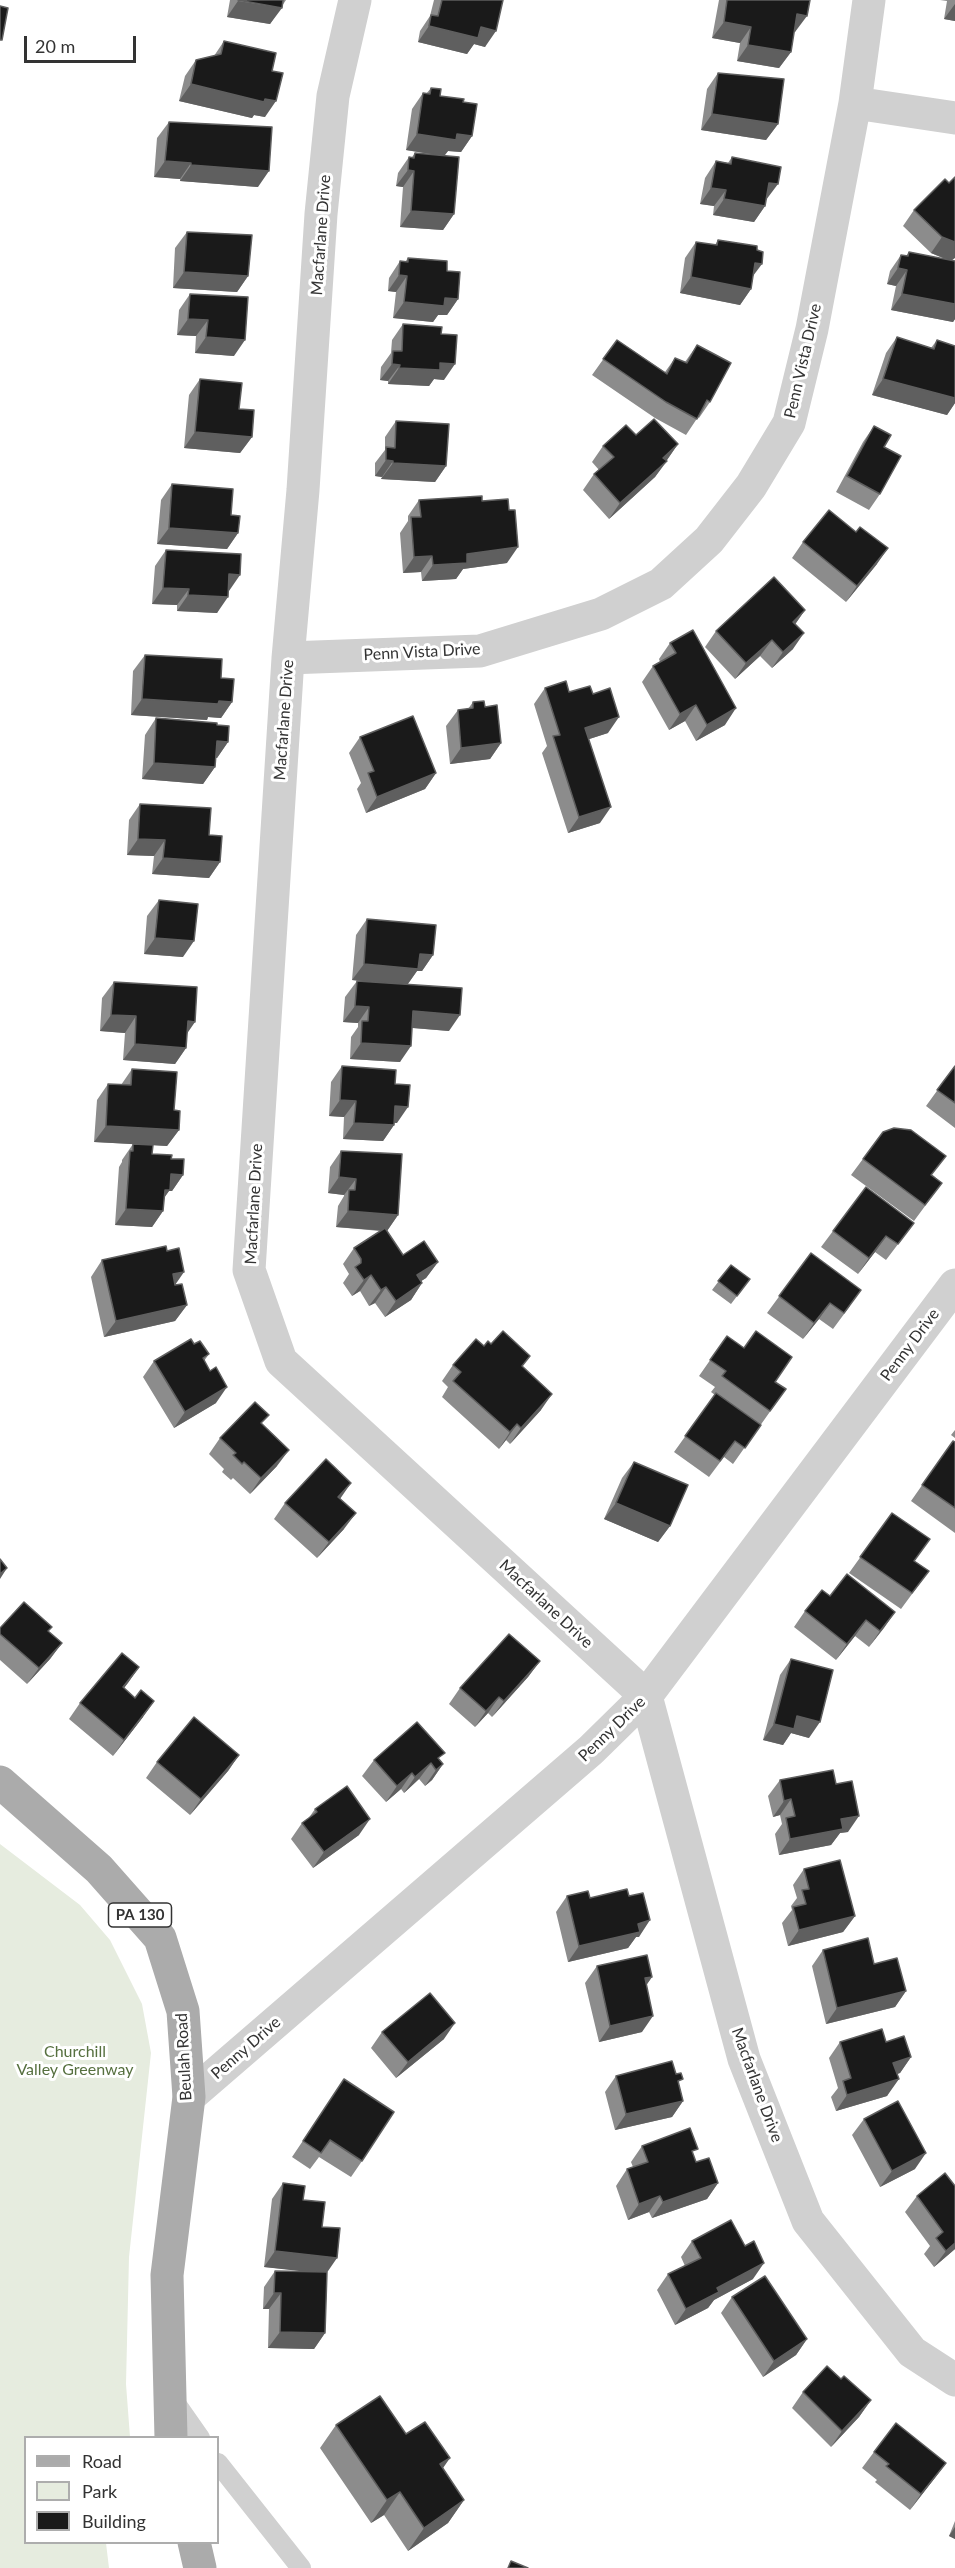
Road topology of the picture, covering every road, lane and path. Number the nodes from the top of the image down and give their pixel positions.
1 (355, 0) edge
2 (869, 0) edge
3 (855, 103) junction
4 (955, 118) edge
5 (288, 658) junction
6 (955, 1285) edge
7 (646, 1696) junction
8 (0, 1782) edge
9 (189, 2097) junction
10 (955, 2380) edge
11 (170, 2394) junction
12 (171, 2436) edge
13 (199, 2436) edge
14 (219, 2464) edge
15 (194, 2544) edge
16 (200, 2568) edge
17 (301, 2568) edge

1 - 5 street, Macfarlane Drive
2 - 3 street, Penn Vista Drive
3 - 4 street
3 - 5 street, Penn Vista Drive
5 - 7 street, Macfarlane Drive
6 - 7 street, Penny Drive
7 - 9 street, Penny Drive
7 - 10 street, Macfarlane Drive
8 - 9 main road, Beulah Road / PA 130
9 - 11 main road, Beulah Road / PA 130
11 - 12 main road, Beulah Road / PA 130
11 - 13 lane
14 - 17 lane
15 - 16 main road

